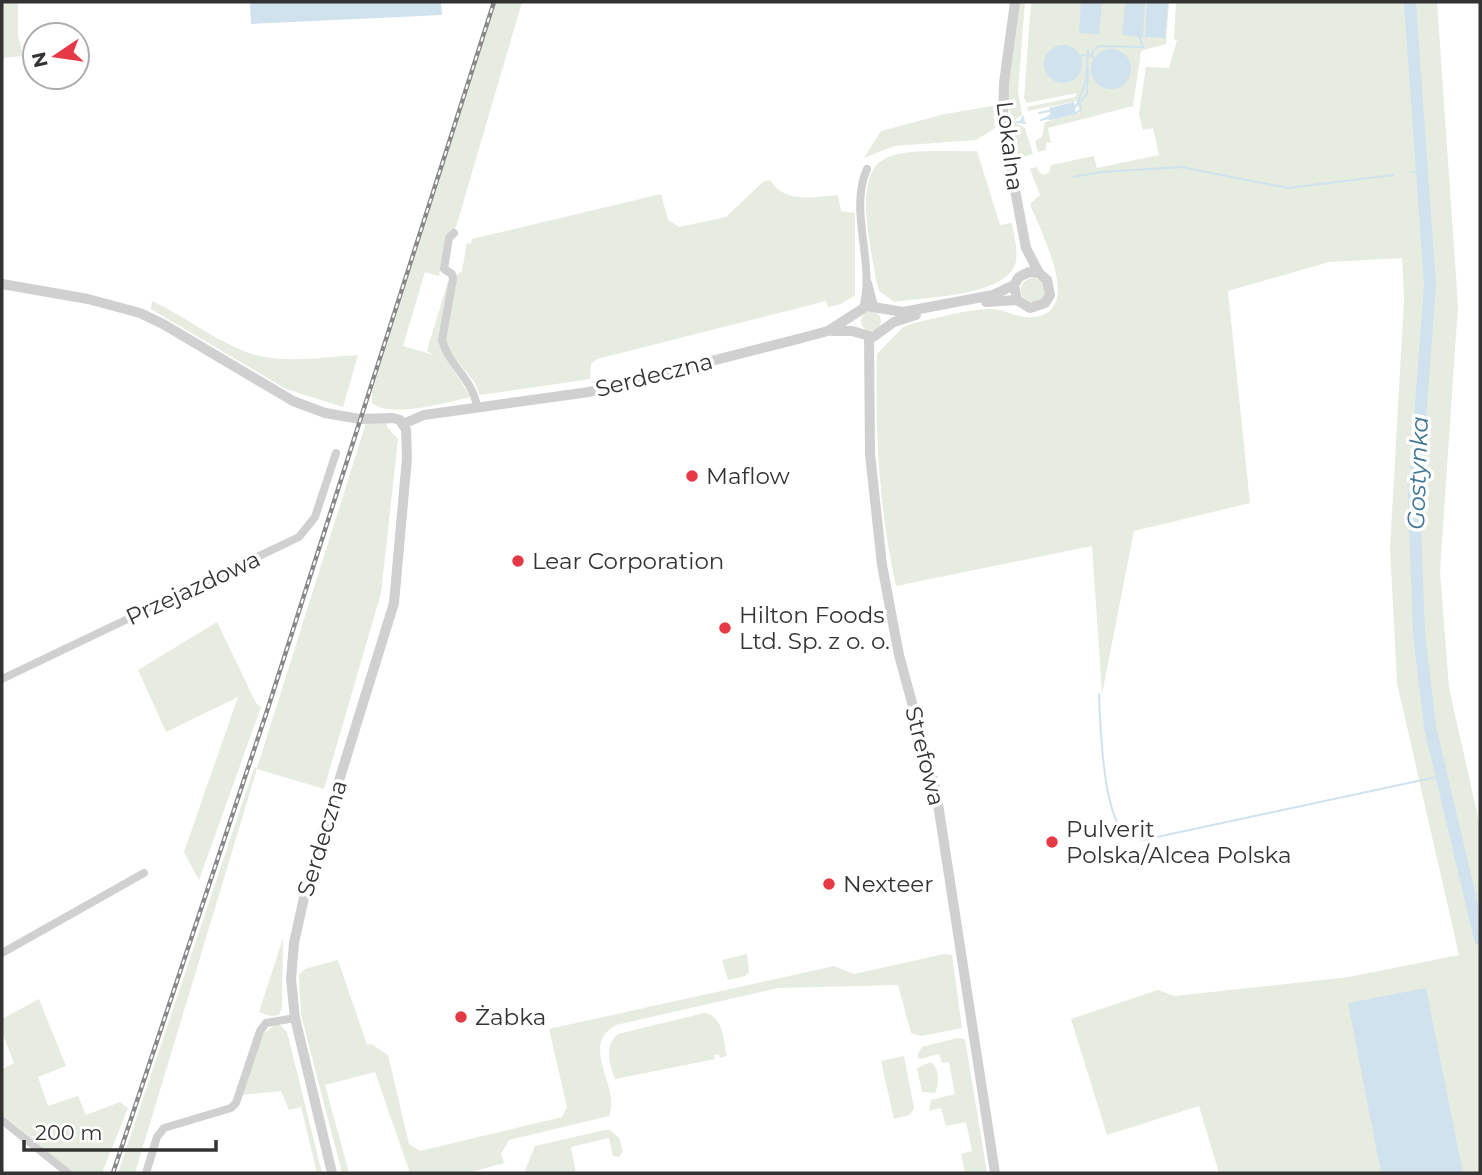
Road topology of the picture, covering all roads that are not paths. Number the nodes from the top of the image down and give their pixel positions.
1 (1015, 2) edge
2 (867, 169) dead end
3 (454, 233) dead end
4 (1026, 248) junction
5 (1040, 273) junction
6 (1022, 275) junction
7 (2, 284) edge
8 (1014, 285) junction
9 (1017, 300) junction
10 (869, 310) junction
11 (886, 327) junction
12 (828, 331) junction
13 (864, 335) junction
14 (477, 407) junction
15 (403, 424) junction
16 (336, 453) dead end
17 (2, 679) edge
18 (144, 873) dead end
19 (2, 953) edge
20 (295, 1018) junction
21 (2, 1120) edge
22 (68, 1173) edge
23 (145, 1173) edge
24 (332, 1173) edge
25 (995, 1173) edge

1 - 4 street, Lokalna
2 - 10 street
3 - 14 street
4 - 5 street, Lokalna
4 - 6 street, Lokalna
5 - 6 street
5 - 9 street
6 - 8 street
7 - 15 street, Serdeczna
8 - 9 street
8 - 10 street
9 - 11 street
10 - 11 street
10 - 12 street, Serdeczna
10 - 13 street
11 - 13 street
12 - 13 street, Serdeczna
12 - 14 street, Serdeczna
13 - 25 street, Strefowa
14 - 15 street, Serdeczna
15 - 20 street, Serdeczna
16 - 17 street, Przejazdowa
18 - 19 street
20 - 23 street
20 - 24 street, Serdeczna
21 - 22 street

